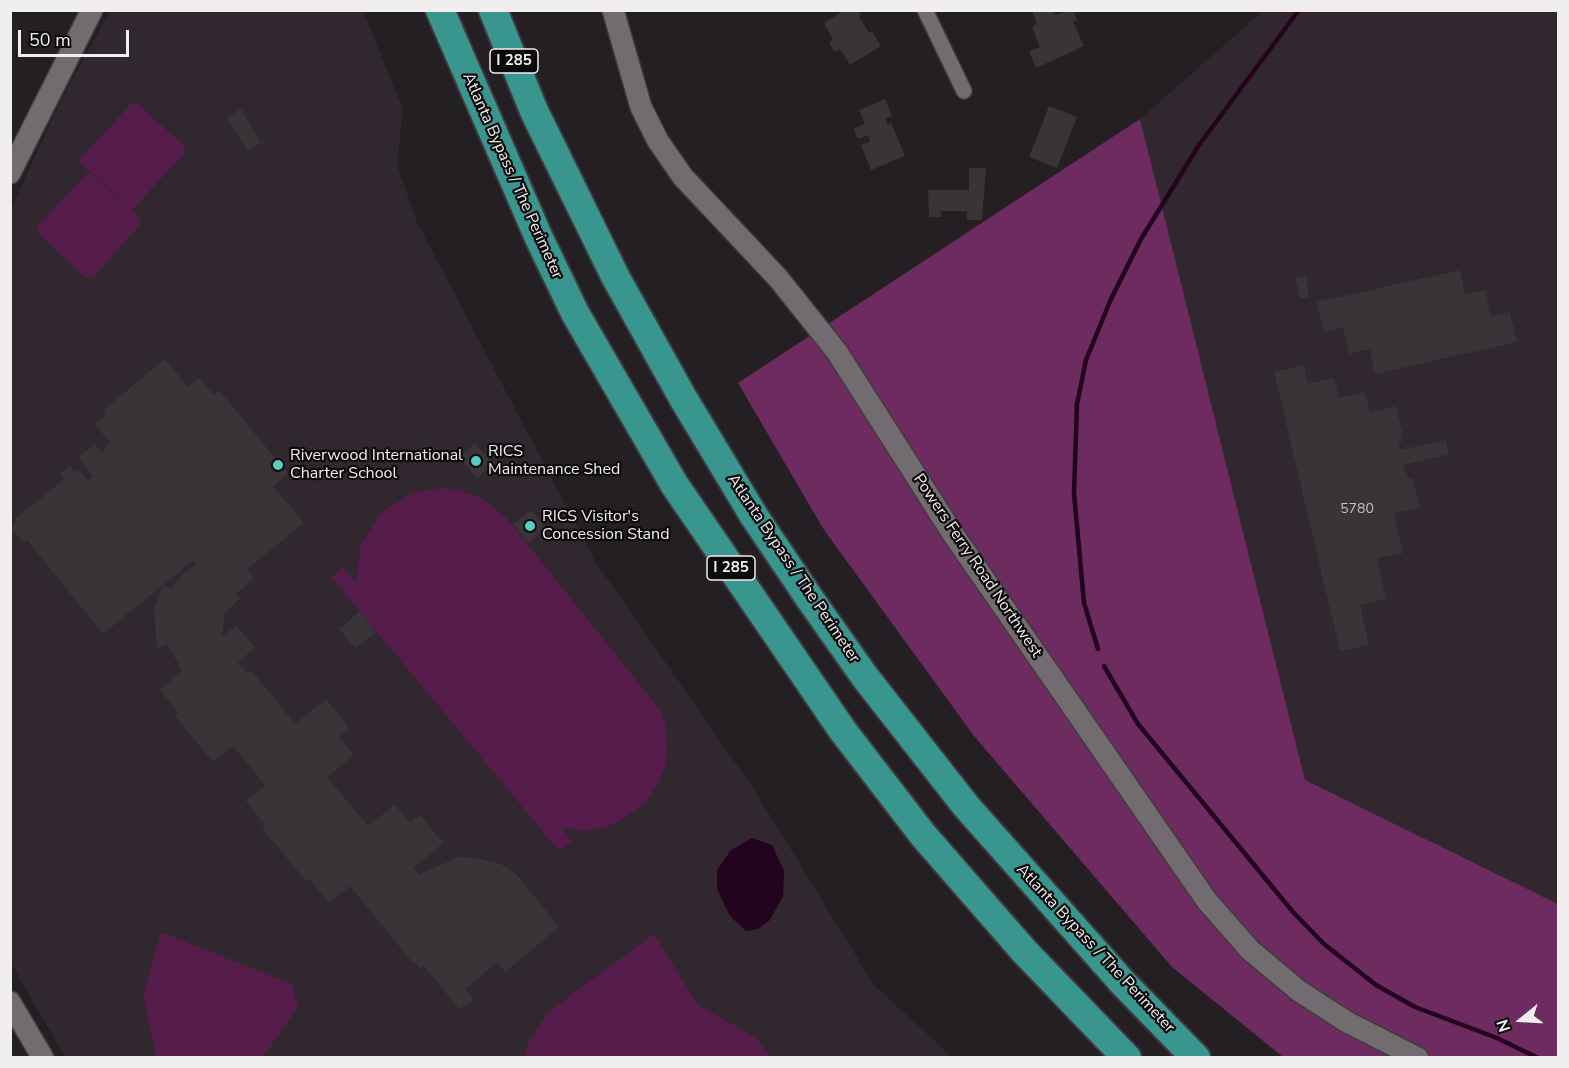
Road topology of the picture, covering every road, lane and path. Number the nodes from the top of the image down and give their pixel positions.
1 (92, 10) edge
2 (440, 10) edge
3 (494, 10) edge
4 (613, 10) edge
5 (925, 10) edge
6 (964, 91) dead end
7 (10, 173) edge
8 (10, 1002) edge
9 (43, 1058) edge
10 (1127, 1058) edge
11 (1196, 1058) edge
12 (1418, 1058) edge

1 - 7 street
2 - 10 highway, Atlanta Bypass / The Perimeter / I 285
3 - 11 highway, Atlanta Bypass / The Perimeter / I 285
4 - 12 street, Powers Ferry Road Northwest
5 - 6 street
8 - 9 street

